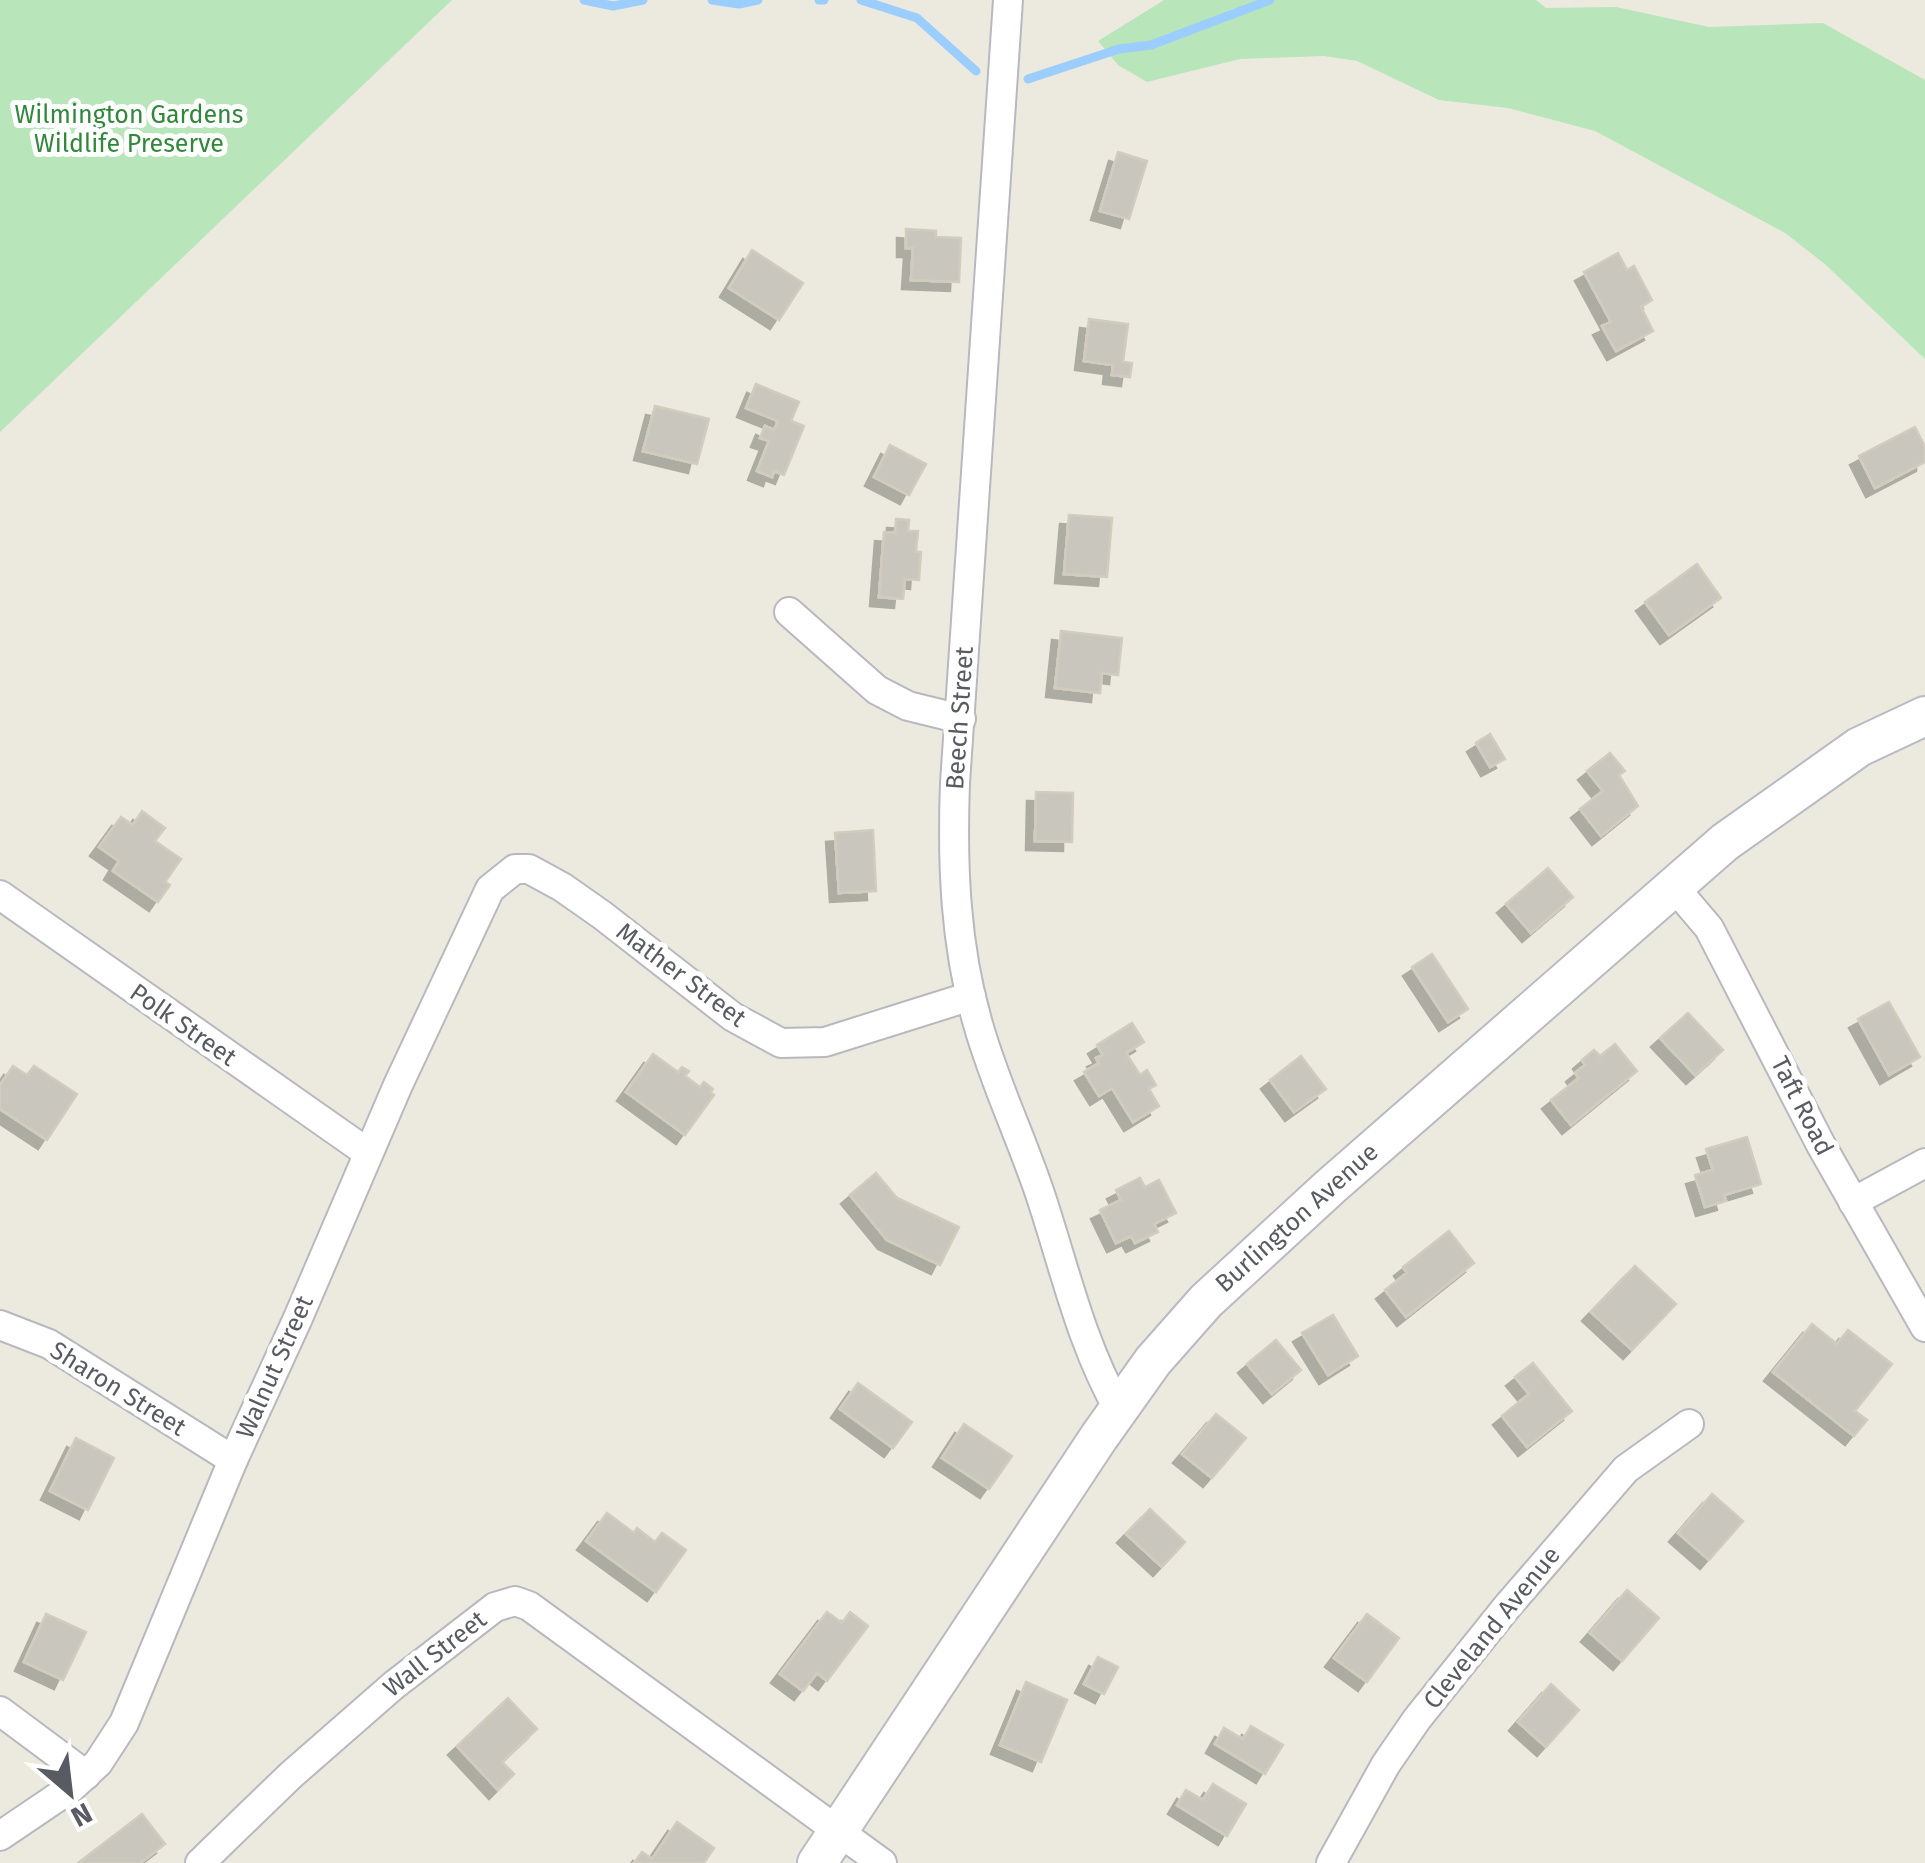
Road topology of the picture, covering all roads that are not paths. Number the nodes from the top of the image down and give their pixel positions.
1 (1008, 0) edge
2 (789, 612) dead end
3 (1925, 716) edge
4 (961, 719) junction
5 (515, 869) joint
6 (1676, 888) junction
7 (0, 895) edge
8 (971, 996) junction
9 (368, 1153) junction
10 (1925, 1163) edge
11 (1853, 1202) junction
12 (0, 1325) edge
13 (1925, 1327) edge
14 (1118, 1410) junction
15 (1689, 1424) dead end
16 (233, 1460) junction
17 (0, 1710) edge
18 (86, 1774) junction
19 (838, 1830) junction
20 (0, 1836) edge
21 (200, 1863) edge
22 (817, 1863) edge
23 (882, 1863) edge
24 (1331, 1863) edge

1 - 4 street, Beech Street
2 - 4 street
3 - 6 main road, Burlington Avenue
4 - 8 street, Beech Street
5 - 8 street, Mather Street
5 - 9 street, Walnut Street
6 - 11 street, Taft Road
6 - 14 main road, Burlington Avenue
7 - 9 street, Polk Street
8 - 14 street, Beech Street
9 - 16 street, Walnut Street
10 - 11 street
11 - 13 street, Taft Road
12 - 16 street, Sharon Street
14 - 19 main road, Burlington Avenue
15 - 24 street, Cleveland Avenue
16 - 18 street, Walnut Street
17 - 18 street
18 - 20 street, Walnut Street
19 - 21 street, Wall Street
19 - 22 main road, Burlington Avenue
19 - 23 street

